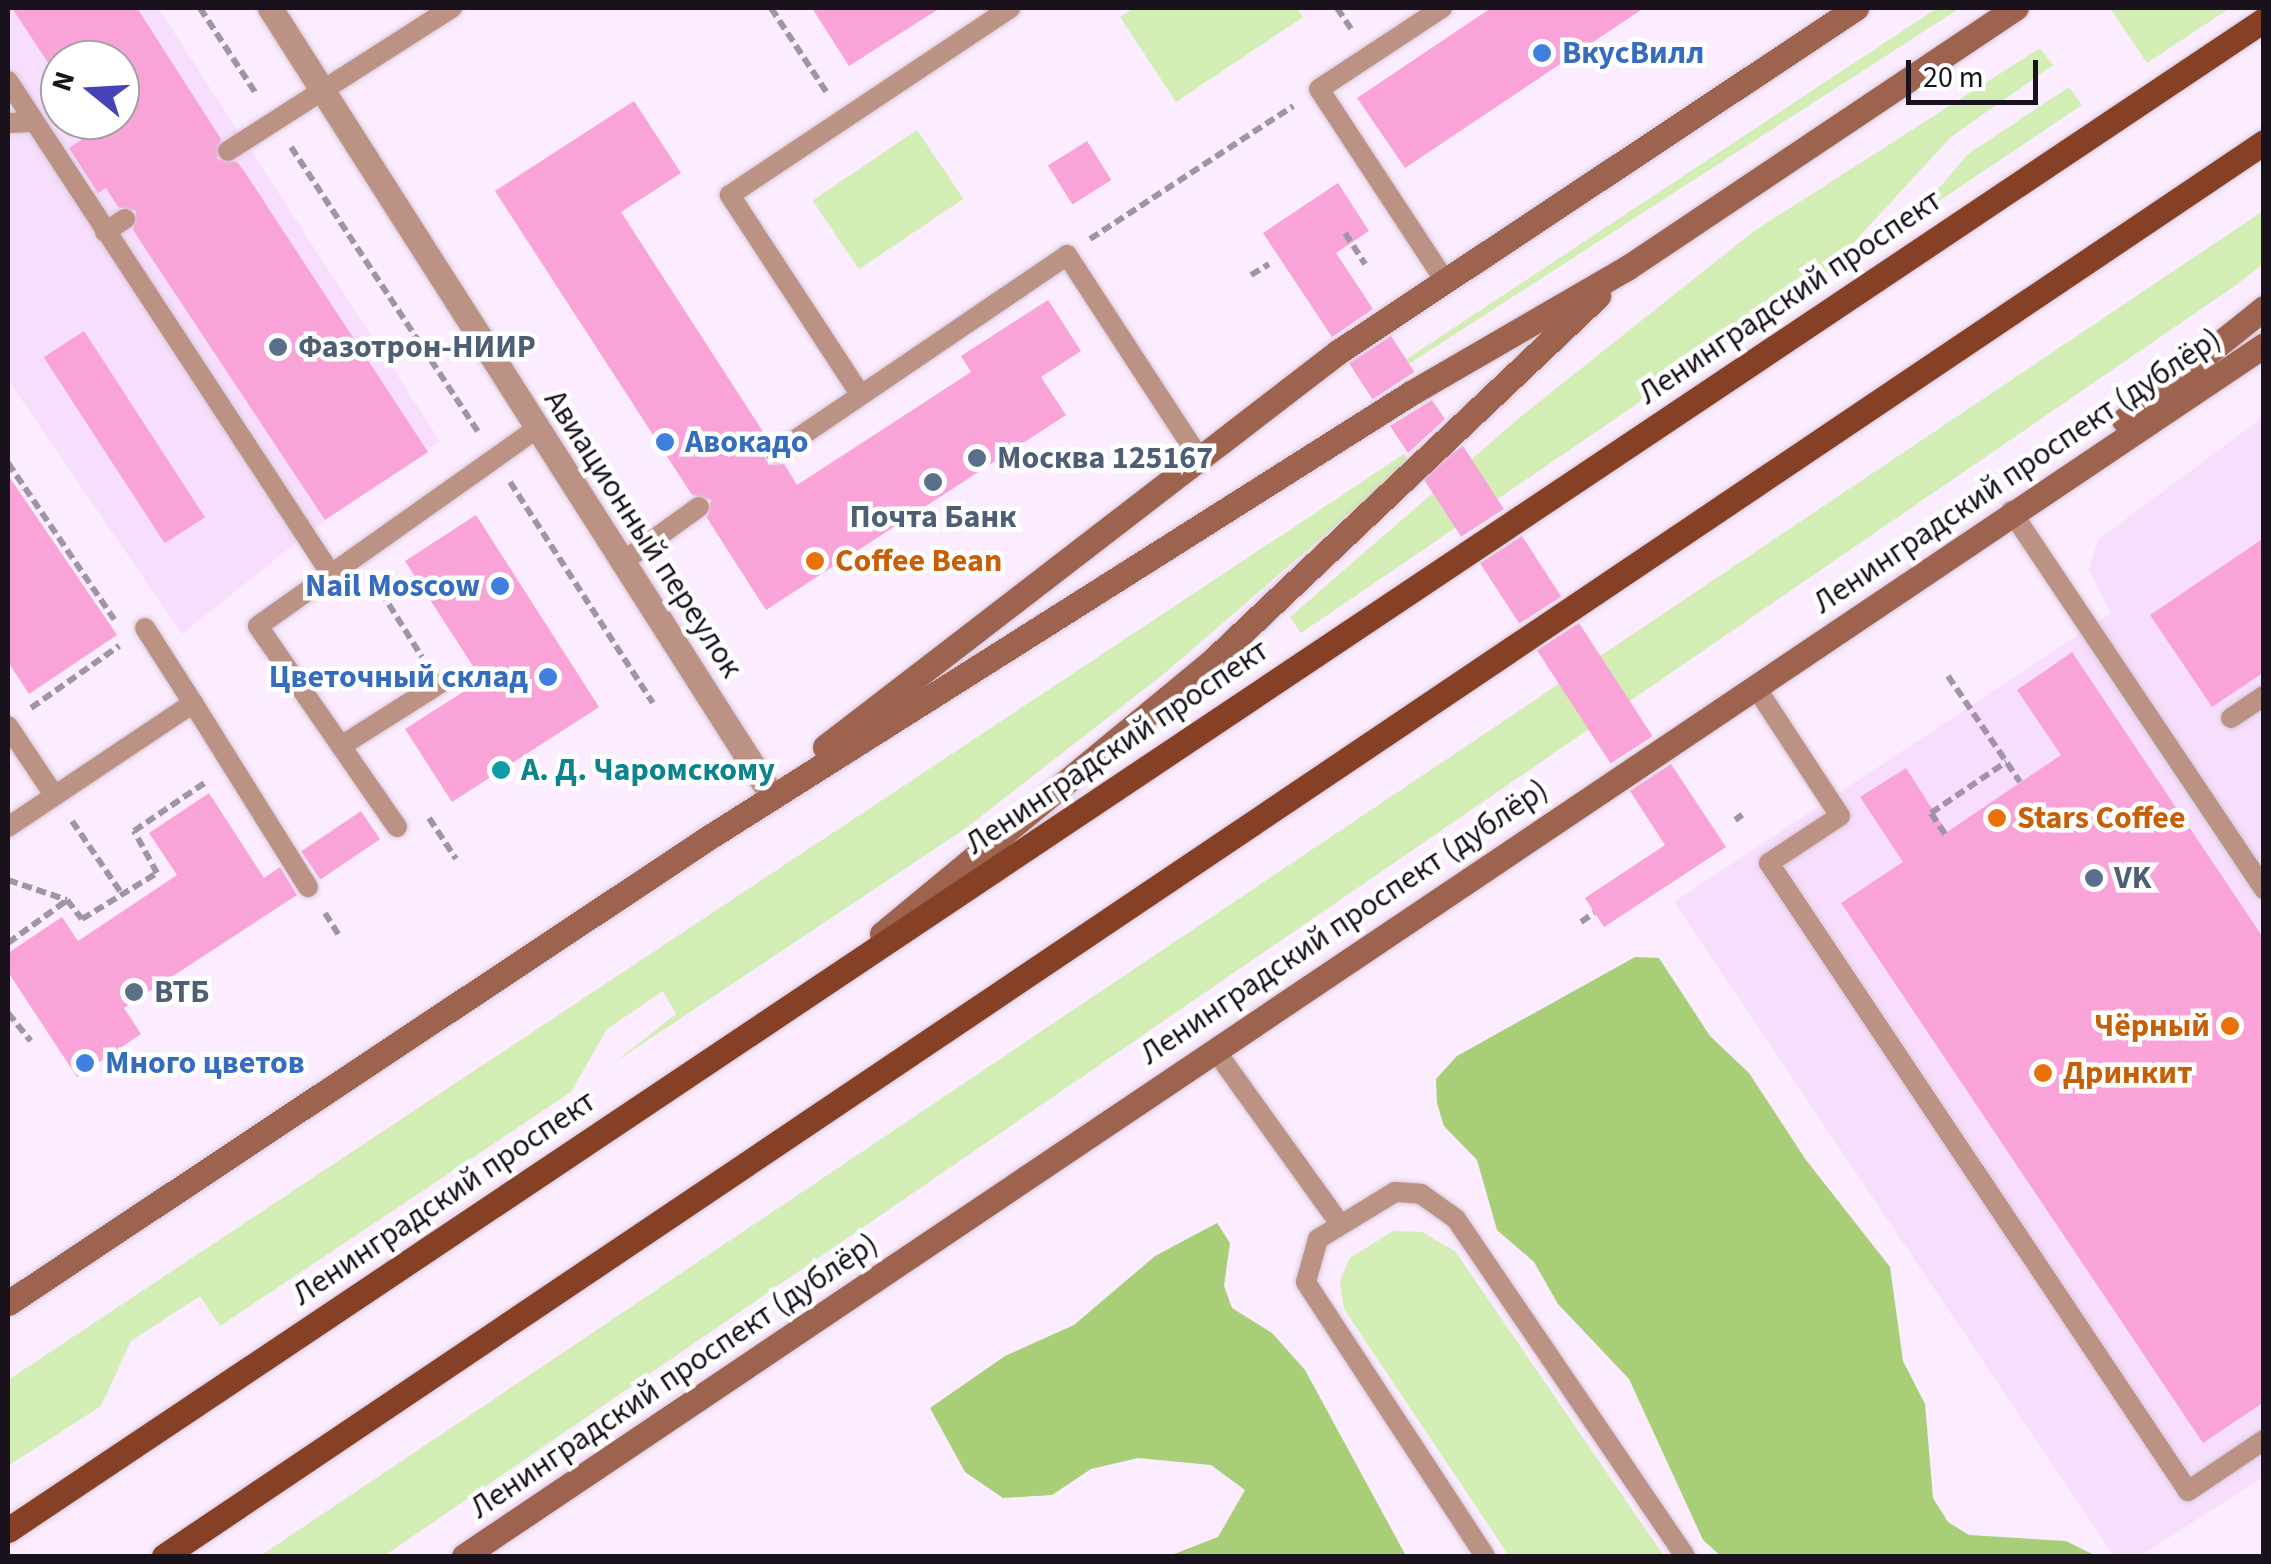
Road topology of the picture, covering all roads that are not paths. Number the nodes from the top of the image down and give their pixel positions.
1 (270, 8) edge
2 (452, 8) edge
3 (1010, 8) edge
4 (1442, 8) edge
5 (1856, 8) edge
6 (2016, 8) edge
7 (2264, 20) edge
8 (8, 81) edge
9 (323, 91) junction
10 (34, 122) junction
11 (8, 123) edge
12 (2264, 142) edge
13 (228, 151) dead end
14 (125, 218) dead end
15 (105, 232) junction
16 (1627, 268) junction
17 (1445, 281) junction
18 (2264, 308) edge
19 (2264, 346) edge
20 (860, 394) junction
21 (536, 429) junction
22 (776, 453) dead end
23 (1198, 456) junction
24 (700, 507) dead end
25 (2011, 511) junction
26 (621, 563) junction
27 (331, 574) junction
28 (137, 634) road end
29 (439, 684) road end
30 (1756, 686) junction
31 (2264, 696) edge
32 (193, 703) junction
33 (2230, 718) dead end
34 (15, 720) edge
35 (341, 746) junction
36 (769, 791) junction
37 (54, 795) junction
38 (8, 826) edge
39 (397, 827) dead end
40 (711, 836) junction
41 (308, 887) dead end
42 (2264, 888) edge
43 (822, 984) junction
44 (1215, 1050) junction
45 (1340, 1224) junction
46 (8, 1303) edge
47 (2264, 1440) edge
48 (8, 1530) edge
49 (164, 1556) edge
50 (464, 1556) edge
51 (1485, 1556) edge
52 (1685, 1556) edge

1 - 9 street, Авиационный переулок
2 - 9 lane
3 - 20 lane
4 - 17 lane
5 - 17 main road
6 - 16 main road
7 - 43 main road, Ленинградский проспект
8 - 10 lane
9 - 13 lane
9 - 21 street, Авиационный переулок
10 - 11 lane
10 - 15 lane
12 - 49 main road
14 - 15 lane
15 - 27 lane
16 - 40 main road
16 - 43 main road
17 - 23 main road
18 - 25 main road
19 - 25 main road, Ленинградский проспект (дублёр)
20 - 22 lane
20 - 23 lane
21 - 26 street, Авиационный переулок
21 - 27 lane
23 - 36 main road
24 - 26 lane
25 - 30 main road, Ленинградский проспект (дублёр)
25 - 42 lane
26 - 36 street, Авиационный переулок
27 - 35 lane
28 - 32 lane
29 - 35 lane
30 - 44 main road, Ленинградский проспект (дублёр)
30 - 47 lane
31 - 33 lane
32 - 37 lane
32 - 41 lane
34 - 37 lane
35 - 39 lane
36 - 40 main road
37 - 38 lane
40 - 46 main road
43 - 48 main road, Ленинградский проспект
44 - 45 lane
44 - 50 main road, Ленинградский проспект (дублёр)
45 - 51 lane
45 - 52 lane

